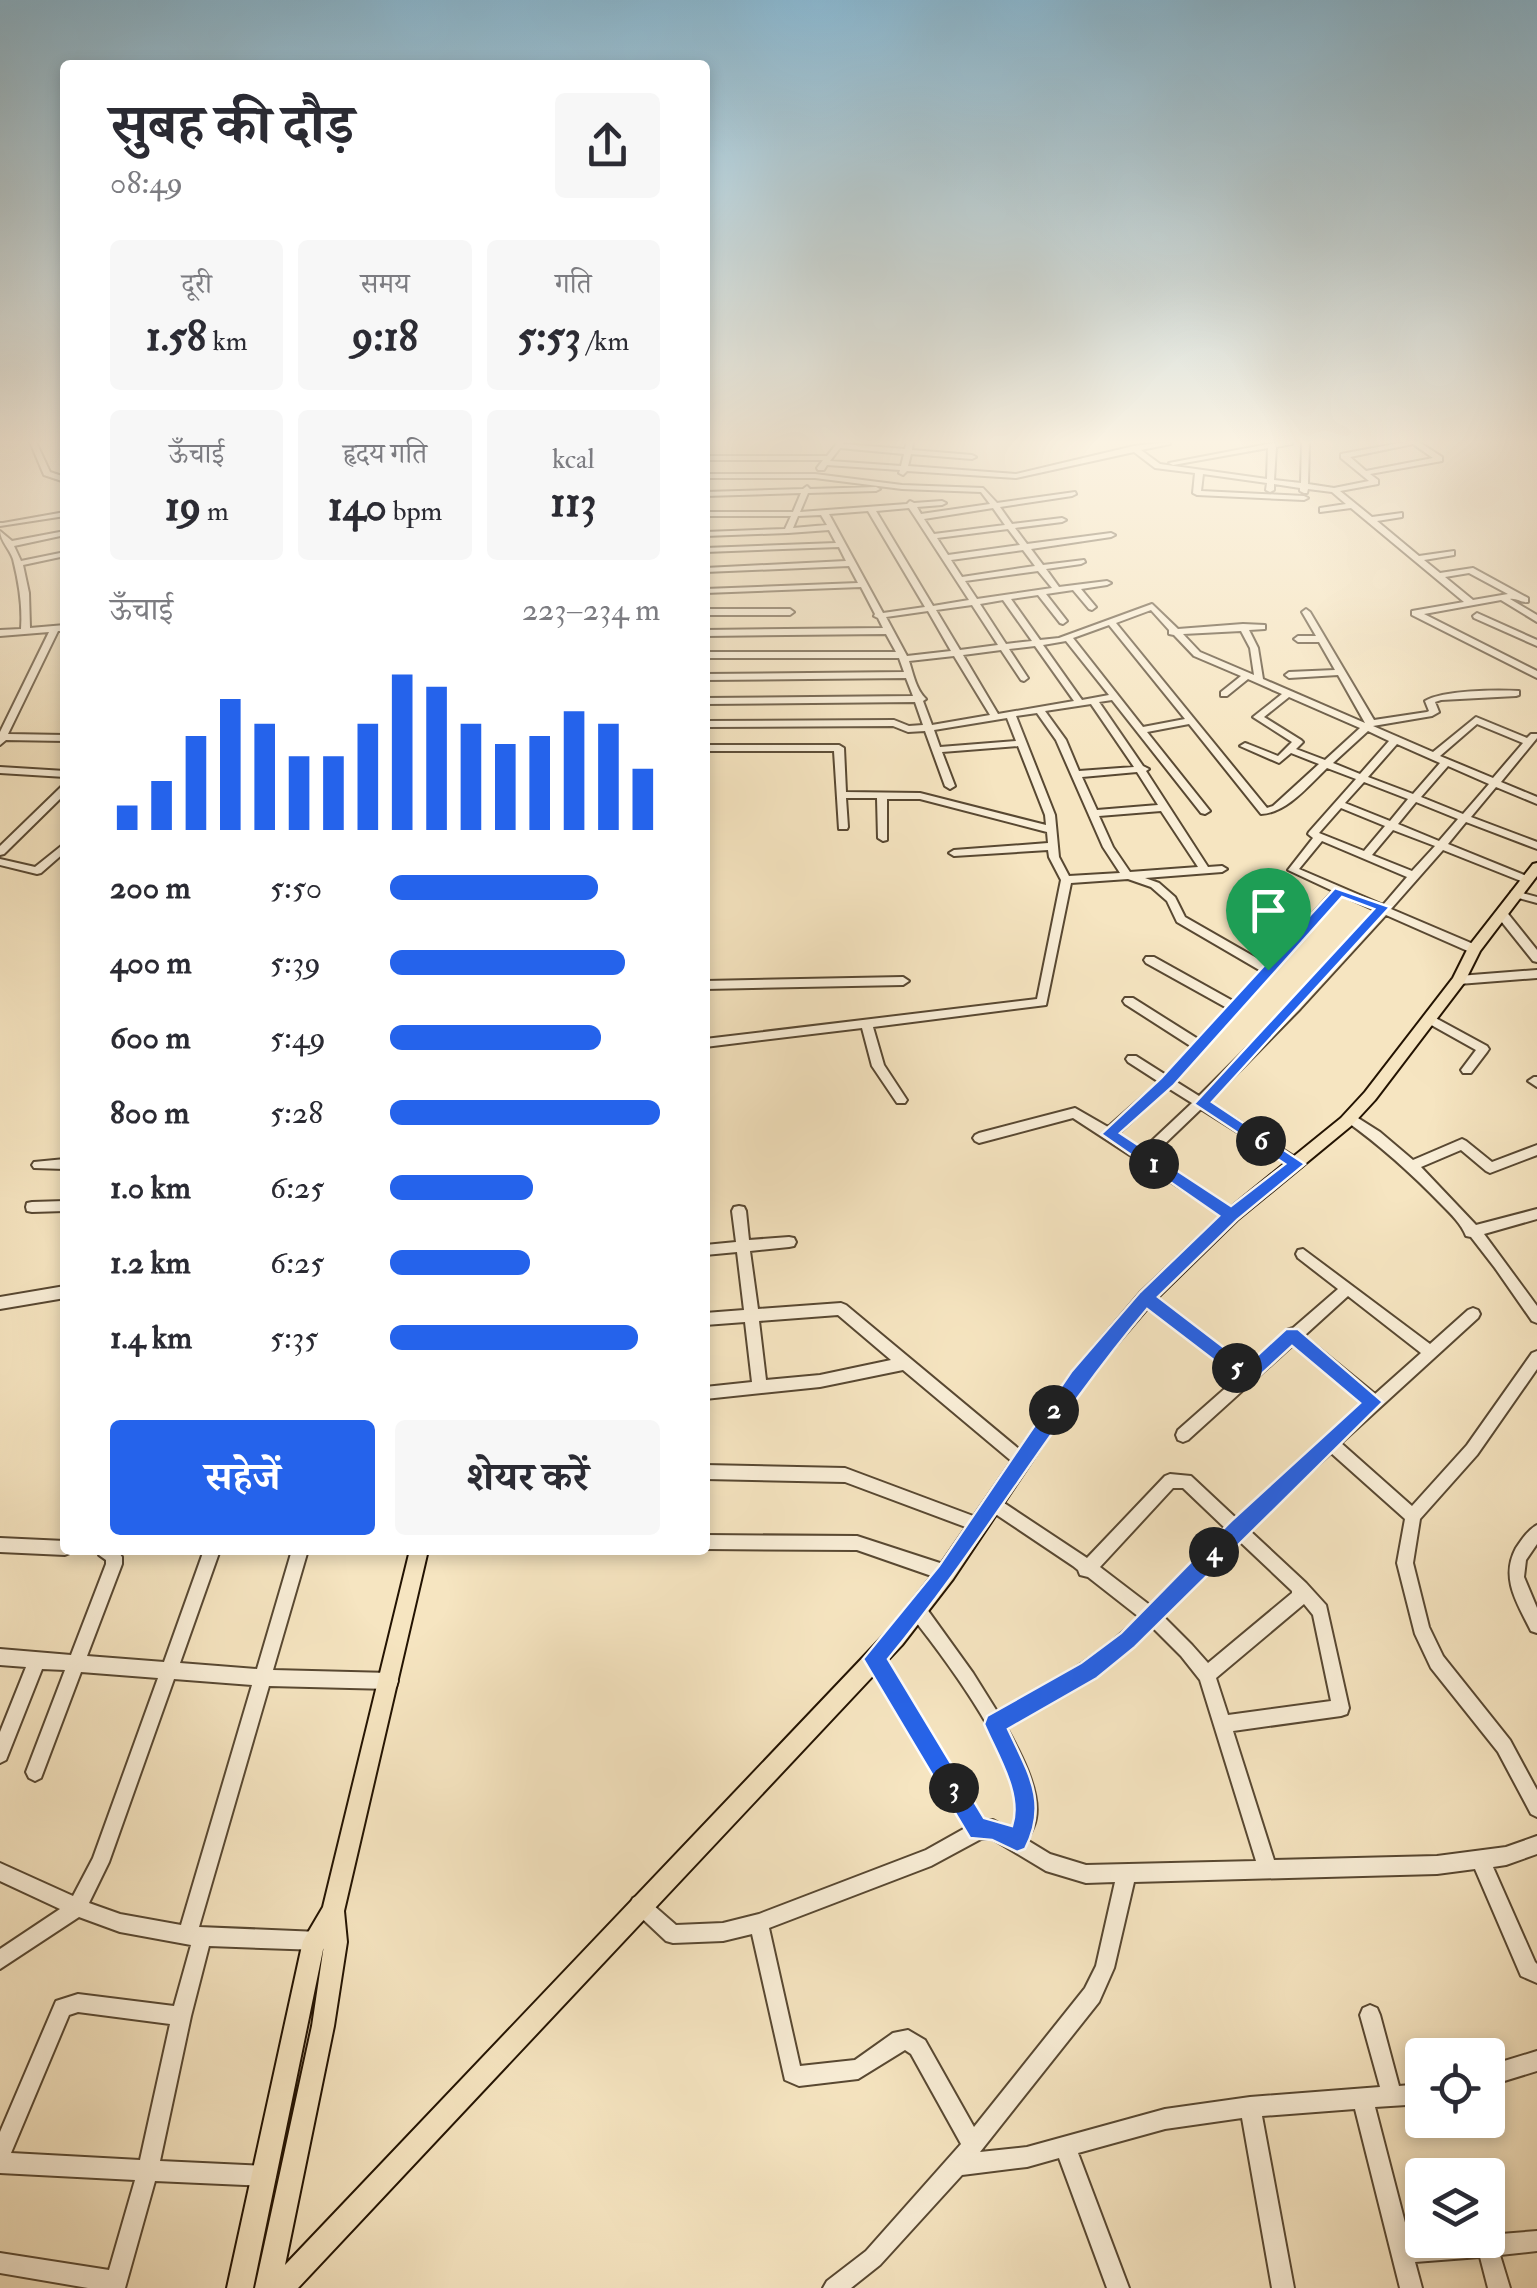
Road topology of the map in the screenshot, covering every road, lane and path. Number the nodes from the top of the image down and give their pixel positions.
1 (11, 549) edge
2 (842, 549) edge
3 (894, 549) edge
4 (941, 549) edge
5 (1012, 549) edge
6 (1025, 549) edge
7 (1406, 549) edge
8 (1452, 553) dead end
9 (60, 555) edge
10 (947, 558) junction
11 (1418, 559) junction
12 (1081, 562) dead end
13 (851, 563) junction
14 (16, 564) junction
15 (1041, 568) junction
16 (710, 570) edge
17 (1439, 576) junction
18 (962, 579) junction
19 (1107, 582) dead end
20 (861, 585) junction
21 (1075, 587) junction
22 (1057, 590) junction
23 (710, 591) edge
24 (1040, 592) junction
25 (1006, 598) junction
26 (1503, 598) junction
27 (975, 603) junction
28 (1471, 603) junction
29 (1092, 607) dead end
30 (930, 609) junction
31 (710, 612) edge
32 (790, 612) dead end
33 (1306, 612) dead end
34 (878, 616) junction
35 (1477, 616) dead end
36 (1537, 619) edge
37 (1063, 621) dead end
38 (1110, 622) junction
39 (1243, 627) junction
40 (1262, 627) dead end
41 (60, 628) edge
42 (887, 631) junction
43 (25, 632) junction
44 (1172, 632) junction
45 (0, 633) edge
46 (710, 633) edge
47 (1068, 638) junction
48 (1298, 639) dead end
49 (1321, 640) junction
50 (1037, 643) junction
51 (1537, 643) edge
52 (1004, 647) junction
53 (957, 653) junction
54 (1310, 654) dead end
55 (1330, 654) junction
56 (710, 655) edge
57 (903, 657) junction
58 (1341, 672) junction
59 (910, 675) junction
60 (1289, 675) dead end
61 (1537, 675) edge
62 (1248, 676) junction
63 (710, 677) edge
64 (1024, 678) dead end
65 (1259, 681) junction
66 (1516, 693) dead end
67 (1224, 694) dead end
68 (1288, 694) junction
69 (1115, 696) junction
70 (921, 699) junction
71 (710, 700) edge
72 (1093, 700) junction
73 (1080, 702) junction
74 (1040, 709) junction
75 (1010, 714) junction
76 (995, 716) junction
77 (1191, 721) junction
78 (710, 724) edge
79 (1370, 726) junction
80 (929, 728) junction
81 (1141, 730) junction
82 (1, 738) edge
83 (60, 738) edge
84 (1394, 741) junction
85 (1021, 743) junction
86 (1245, 746) dead end
87 (710, 748) edge
88 (937, 750) junction
89 (1291, 750) junction
90 (1433, 757) junction
91 (1446, 762) junction
92 (1325, 764) junction
93 (1144, 769) junction
94 (0, 770) edge
95 (60, 774) edge
96 (1077, 774) junction
97 (1362, 778) junction
98 (1494, 784) junction
99 (950, 786) dead end
100 (60, 794) edge
101 (882, 794) junction
102 (843, 796) junction
103 (1414, 799) junction
104 (1537, 801) edge
105 (1339, 804) junction
106 (1164, 808) junction
107 (1205, 811) dead end
108 (1092, 812) junction
109 (1467, 819) junction
110 (1391, 826) junction
111 (843, 827) dead end
112 (1052, 830) junction
113 (883, 838) dead end
114 (1318, 839) junction
115 (1444, 844) junction
116 (1053, 846) junction
117 (1537, 846) edge
118 (60, 850) edge
119 (0, 852) edge
120 (954, 853) dead end
121 (1365, 856) junction
122 (0, 862) edge
123 (1222, 868) dead end
124 (1206, 870) junction
125 (1127, 875) junction
126 (1414, 876) junction
127 (1066, 880) junction
128 (1526, 880) edge
129 (1340, 891) junction
130 (1537, 900) edge
131 (1383, 907) junction
132 (1501, 913) junction
133 (1474, 949) junction
134 (1537, 958) edge
135 (1150, 960) dead end
136 (1268, 970) junction
137 (1537, 974) edge
138 (1460, 980) junction
139 (902, 981) dead end
140 (710, 985) edge
141 (1129, 1001) dead end
142 (1234, 1007) junction
143 (1430, 1019) junction
144 (868, 1024) junction
145 (710, 1042) edge
146 (1200, 1046) junction
147 (1132, 1059) dead end
148 (1467, 1070) dead end
149 (1167, 1082) junction
150 (901, 1100) dead end
151 (1202, 1104) junction
152 (1350, 1118) junction
153 (1109, 1134) junction
154 (978, 1138) dead end
155 (1537, 1150) edge
156 (1143, 1157) junction
157 (60, 1164) edge
158 (1297, 1164) junction
159 (38, 1165) dead end
160 (1412, 1166) junction
161 (60, 1206) edge
162 (32, 1207) dead end
163 (739, 1211) dead end
164 (1537, 1214) edge
165 (1231, 1216) junction
166 (1471, 1232) junction
167 (789, 1242) dead end
168 (743, 1246) junction
169 (710, 1249) edge
170 (1303, 1254) dead end
171 (1348, 1288) junction
172 (60, 1293) edge
173 (1146, 1298) junction
174 (0, 1304) edge
175 (753, 1314) junction
176 (1473, 1314) dead end
177 (1537, 1316) edge
178 (710, 1318) edge
179 (1292, 1334) junction
180 (1430, 1352) junction
181 (1537, 1356) edge
182 (904, 1363) junction
183 (1248, 1376) junction
184 (760, 1388) junction
185 (710, 1393) edge
186 (1374, 1402) junction
187 (1183, 1435) dead end
188 (1330, 1443) junction
189 (1020, 1459) junction
190 (710, 1472) edge
191 (993, 1504) junction
192 (1413, 1516) junction
193 (978, 1525) junction
194 (1238, 1528) junction
195 (1537, 1532) edge
196 (710, 1542) edge
197 (0, 1545) edge
198 (60, 1548) edge
199 (1537, 1551) edge
200 (1519, 1554) junction
201 (112, 1555) edge
202 (210, 1555) edge
203 (299, 1555) edge
204 (418, 1555) edge
205 (1086, 1570) junction
206 (946, 1572) junction
207 (1300, 1588) junction
208 (918, 1611) junction
209 (1149, 1617) junction
210 (1537, 1625) edge
211 (0, 1657) edge
212 (874, 1659) junction
213 (36, 1662) junction
214 (76, 1662) junction
215 (172, 1668) junction
216 (1207, 1675) junction
217 (262, 1678) junction
218 (390, 1682) junction
219 (995, 1724) junction
220 (1223, 1724) junction
221 (0, 1754) edge
222 (35, 1772) dead end
223 (1537, 1808) edge
224 (978, 1830) junction
225 (1017, 1840) junction
226 (1537, 1845) edge
227 (1480, 1860) junction
228 (1268, 1870) junction
229 (0, 1872) edge
230 (1126, 1875) junction
231 (639, 1904) junction
232 (78, 1908) junction
233 (759, 1923) junction
234 (196, 1935) junction
235 (325, 1942) junction
236 (0, 1960) edge
237 (1537, 1974) edge
238 (1370, 2015) dead end
239 (181, 2016) junction
240 (1537, 2061) edge
241 (1505, 2071) edge
242 (1405, 2095) edge
243 (1392, 2096) junction
244 (1362, 2097) junction
245 (1250, 2107) junction
246 (973, 2145) junction
247 (1066, 2146) junction
248 (0, 2160) edge
249 (957, 2165) junction
250 (148, 2170) junction
251 (266, 2176) junction
252 (1537, 2241) edge
253 (1505, 2244) edge
254 (1403, 2253) joint
255 (1491, 2258) edge
256 (0, 2263) edge
257 (115, 2285) edge
258 (844, 2285) edge
259 (240, 2288) edge
260 (268, 2288) edge
261 (281, 2288) edge
262 (1118, 2288) edge
263 (1283, 2288) edge
264 (1412, 2288) edge
265 (1499, 2288) edge

1 - 14 street
2 - 13 street
3 - 30 street
4 - 10 street
5 - 10 street
6 - 15 street
7 - 11 street
8 - 11 street
9 - 14 street
10 - 18 street
11 - 17 street
12 - 15 street
13 - 16 street
13 - 20 street
14 - 43 street
15 - 18 street
15 - 22 street
17 - 26 street
17 - 28 street
18 - 27 street
19 - 21 street
20 - 23 street
20 - 34 street
21 - 22 street
21 - 29 street
22 - 24 street
24 - 25 street
24 - 37 street
25 - 27 street
25 - 50 street
26 - 28 street
26 - 36 street
27 - 30 street
27 - 52 street
28 - 61 street
30 - 34 street
30 - 53 street
31 - 32 street
33 - 49 street
34 - 42 street
35 - 51 street
38 - 44 street
38 - 47 street
38 - 77 street
39 - 40 street
39 - 44 street
39 - 65 street
41 - 43 street
41 - 82 street
42 - 46 street
42 - 57 street
43 - 45 street
44 - 62 street
47 - 50 street
47 - 69 street
48 - 49 street
49 - 55 street
50 - 52 street
50 - 73 street
52 - 53 street
52 - 64 street
53 - 57 street
53 - 76 street
54 - 55 street
55 - 58 street
56 - 57 street
57 - 59 street
58 - 60 street
58 - 79 street
59 - 63 street
59 - 70 street
62 - 65 street
62 - 67 street
65 - 68 street
66 - 79 street
68 - 79 street
68 - 89 street
69 - 72 street
69 - 81 street
70 - 71 street
70 - 80 street
72 - 73 street
72 - 93 street
73 - 74 street
74 - 75 street
74 - 96 street
75 - 76 street
75 - 85 street
76 - 80 street
77 - 81 street
77 - 92 street
78 - 80 street
79 - 84 street
79 - 92 street
80 - 88 street
81 - 107 street
82 - 83 street
84 - 90 street
84 - 97 street
85 - 88 street
85 - 112 street
86 - 89 street
87 - 102 street
88 - 99 street
89 - 92 street
90 - 91 street
90 - 98 street
91 - 98 street
91 - 103 street
92 - 97 street
93 - 96 street
93 - 106 street
94 - 95 street
96 - 108 street
97 - 103 street
97 - 105 street
98 - 104 street
98 - 109 street
100 - 119 street
101 - 102 street
101 - 112 street
101 - 113 street
102 - 111 street
103 - 109 street
103 - 110 street
105 - 110 street
105 - 114 street
106 - 108 street
106 - 124 street
108 - 125 street
109 - 115 street
109 - 117 street
110 - 115 street
110 - 121 street
112 - 116 street
114 - 121 street
114 - 129 street
115 - 126 street
115 - 128 street
116 - 120 street
116 - 127 street
118 - 122 street
121 - 126 street
123 - 124 street
124 - 125 street
125 - 127 street
125 - 136 street
126 - 131 street
127 - 144 street
128 - 130 street
128 - 132 main road
129 - 131 street
129 - 136 street
131 - 133 street
131 - 151 street
132 - 133 main road
132 - 134 street
133 - 138 main road
135 - 142 street
136 - 142 street
137 - 138 street
138 - 143 main road
139 - 140 street
141 - 146 street
142 - 146 street
143 - 148 street
143 - 152 main road
144 - 145 street
144 - 150 street
146 - 149 street
147 - 149 street
149 - 151 street
149 - 153 street
151 - 156 street
151 - 158 street
152 - 158 main road
152 - 160 street
153 - 154 street
153 - 156 street
155 - 160 street
156 - 165 street
157 - 159 street
158 - 165 main road
160 - 166 street
161 - 162 street
163 - 168 street
164 - 166 street
165 - 173 main road
166 - 177 street
167 - 168 street
168 - 169 street
168 - 175 street
170 - 171 street
171 - 179 street
171 - 180 street
172 - 174 street
173 - 183 street
173 - 189 main road
175 - 178 street
175 - 182 street
175 - 184 street
176 - 180 street
179 - 183 street
179 - 186 street
180 - 186 street
181 - 192 street
182 - 184 street
182 - 189 street
183 - 187 street
184 - 185 street
186 - 188 street
188 - 192 street
188 - 194 street
189 - 191 main road
190 - 193 street
191 - 193 main road
191 - 205 street
192 - 223 street
193 - 206 main road
194 - 205 street
194 - 207 street
194 - 209 street
195 - 200 street
196 - 206 street
197 - 198 street
199 - 200 street
200 - 210 street
201 - 214 street
202 - 215 street
203 - 217 street
204 - 218 main road
205 - 209 street
206 - 208 main road
207 - 216 street
207 - 220 street
208 - 212 main road
208 - 219 street
209 - 216 street
209 - 219 street
211 - 213 street
212 - 224 street
212 - 231 main road
213 - 214 street
213 - 221 street
214 - 215 street
214 - 222 street
215 - 217 street
215 - 232 street
216 - 220 street
217 - 218 street
217 - 234 street
218 - 235 main road
219 - 225 street
220 - 228 street
224 - 225 street
224 - 233 street
225 - 230 street
226 - 227 street
227 - 228 street
227 - 237 street
228 - 230 street
229 - 232 street
230 - 246 street
231 - 233 street
231 - 261 main road
232 - 234 street
232 - 236 street
233 - 246 street
234 - 235 street
234 - 239 street
235 - 251 main road
235 - 260 main road
238 - 243 street
239 - 248 street
239 - 250 street
240 - 241 street
242 - 243 street
243 - 244 street
244 - 245 street
244 - 254 street
245 - 247 street
245 - 263 street
246 - 249 street
247 - 249 street
247 - 262 street
248 - 250 street
249 - 258 street
250 - 251 street
250 - 257 street
251 - 259 main road
252 - 253 street
254 - 264 street
255 - 265 street
256 - 257 street

